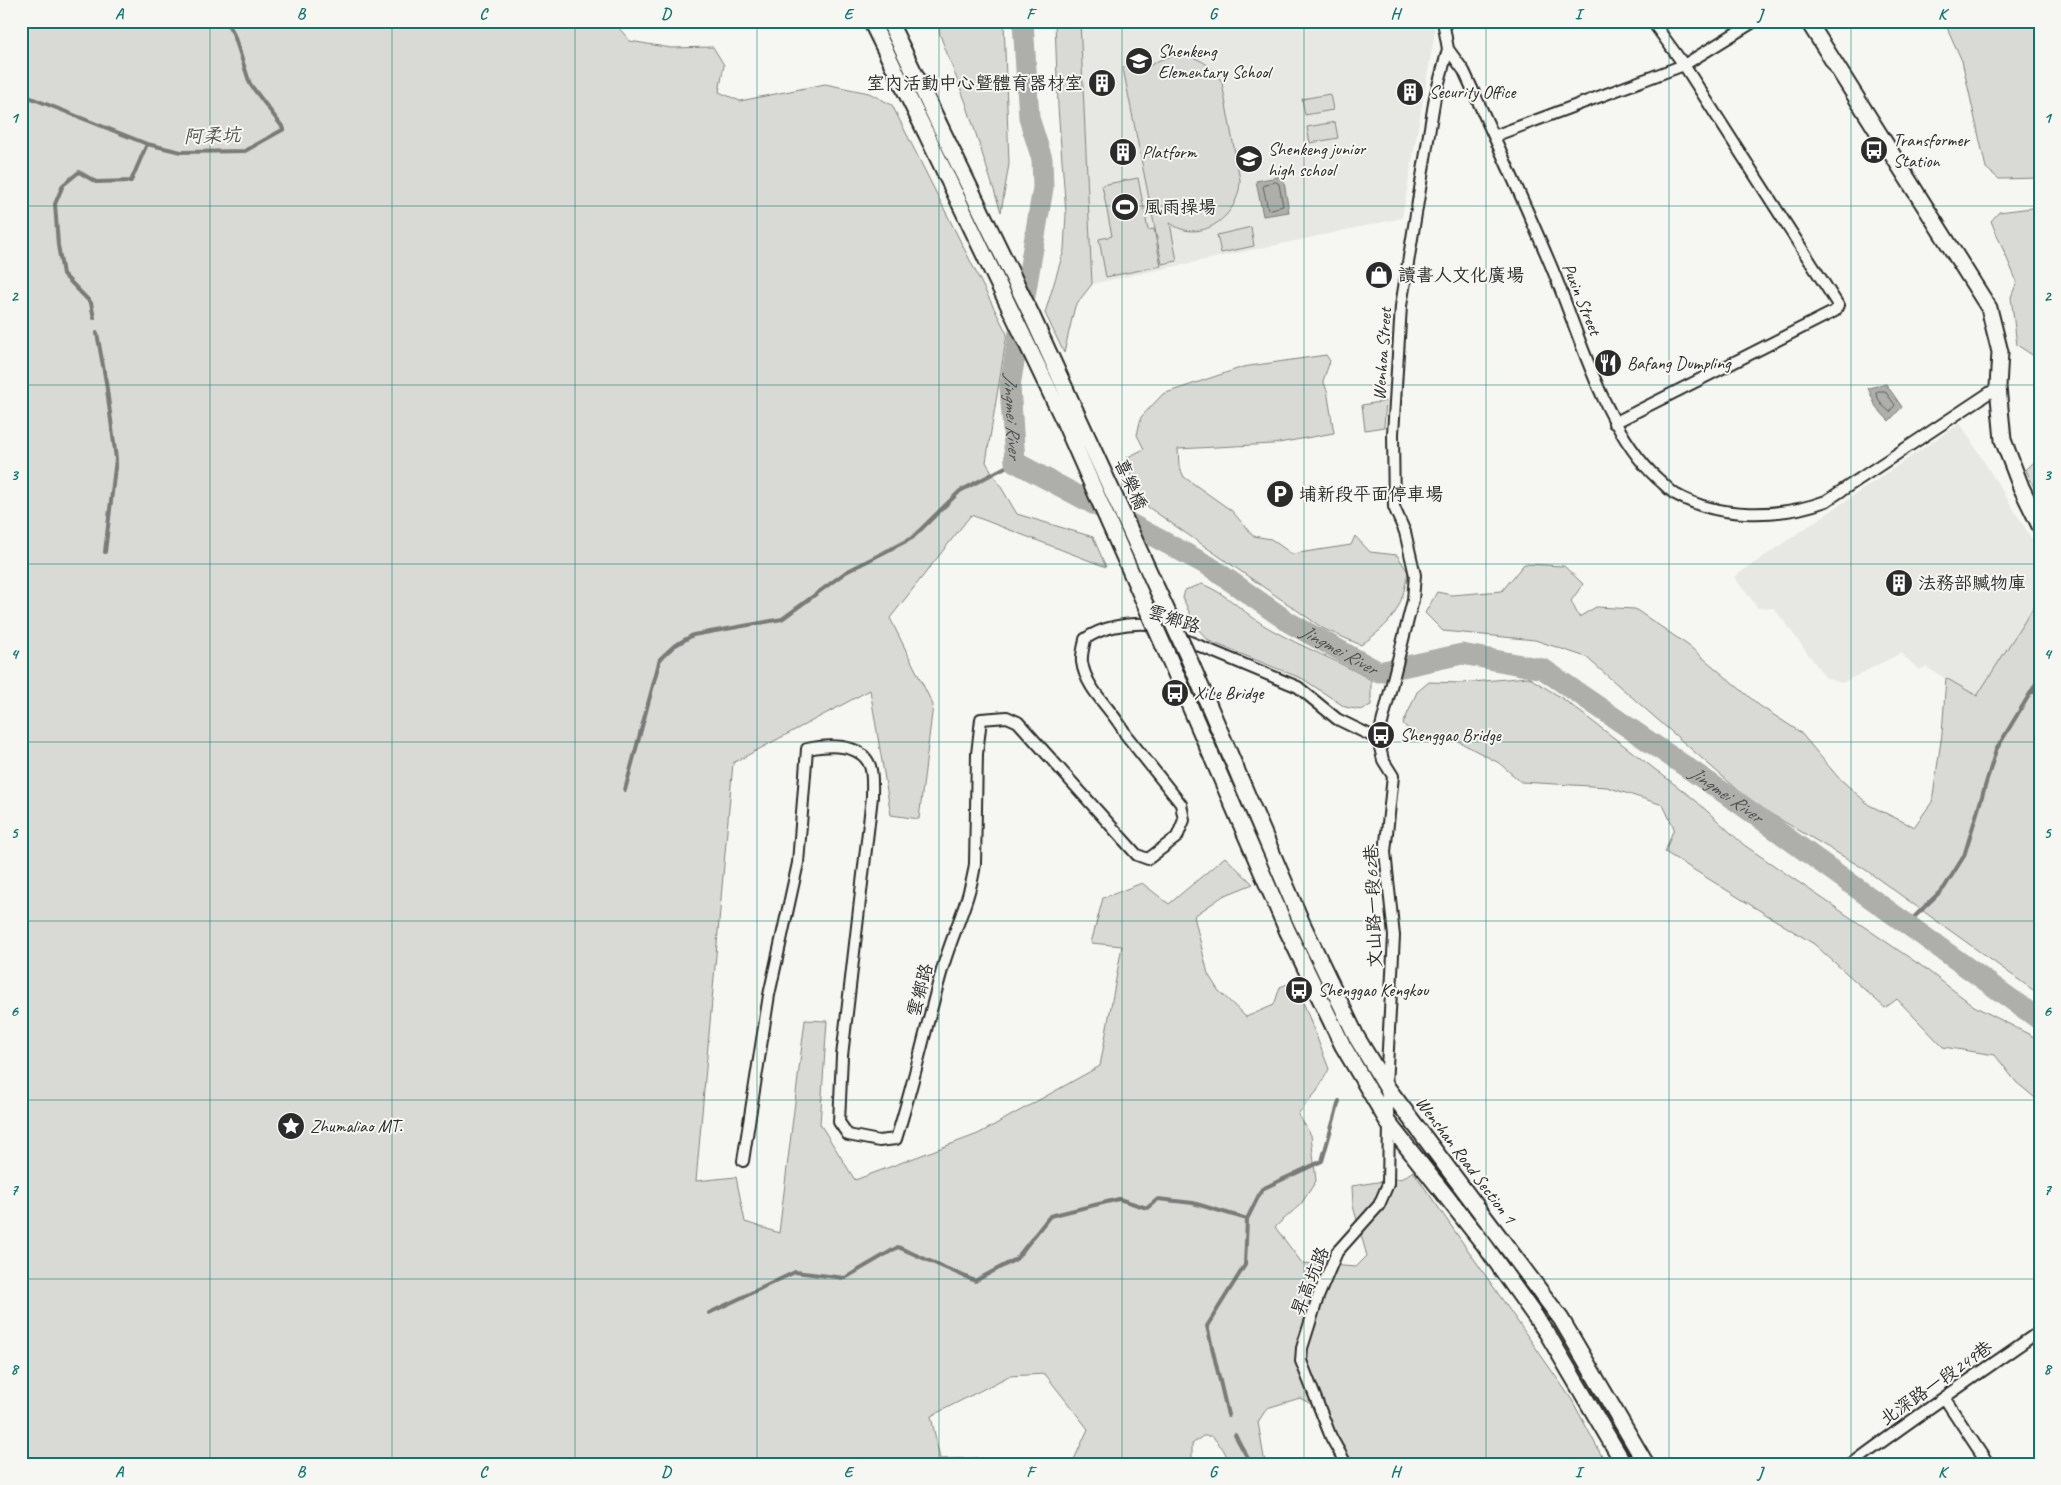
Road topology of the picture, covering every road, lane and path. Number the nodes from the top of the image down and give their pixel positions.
1 (870, 21) edge
2 (889, 21) edge
3 (1443, 21) edge
4 (1652, 21) edge
5 (1755, 21) edge
6 (1808, 21) edge
7 (1448, 49) junction
8 (1684, 65) junction
9 (1494, 136) junction
10 (1998, 387) junction
11 (1614, 423) junction
12 (2040, 526) edge
13 (1379, 733) junction
14 (1278, 868) joint
15 (1262, 873) joint
16 (1386, 1086) junction
17 (1389, 1124) junction
18 (743, 1162) dead end
19 (2040, 1331) edge
20 (1945, 1399) junction
21 (1346, 1464) edge
22 (1624, 1464) edge
23 (1646, 1464) edge
24 (1852, 1464) edge
25 (1988, 1464) edge

1 - 15 main road, 喜樂橋, bridge
2 - 14 main road, 喜樂橋, bridge
3 - 7 street, Wenhoa Street
4 - 8 street
5 - 8 street
6 - 10 main road
7 - 9 street, Puxin Street
7 - 13 street, Wenhoa Street
8 - 9 street
8 - 11 street
9 - 11 street, Puxin Street
10 - 11 street, Puxin Street
10 - 12 main road
13 - 16 street, 文山路一段62巷
13 - 18 street, 雲鄉路
14 - 16 main road, Wenshan Road Section 1
15 - 17 main road, Wenshan Road Section 1
16 - 17 street, 昇高坑路
16 - 23 main road, Wenshan Road Section 1
17 - 21 street, 昇高坑路
17 - 22 main road, Wenshan Road Section 1
19 - 20 street, 北深路一段249巷
20 - 24 street, 北深路一段249巷
20 - 25 street

